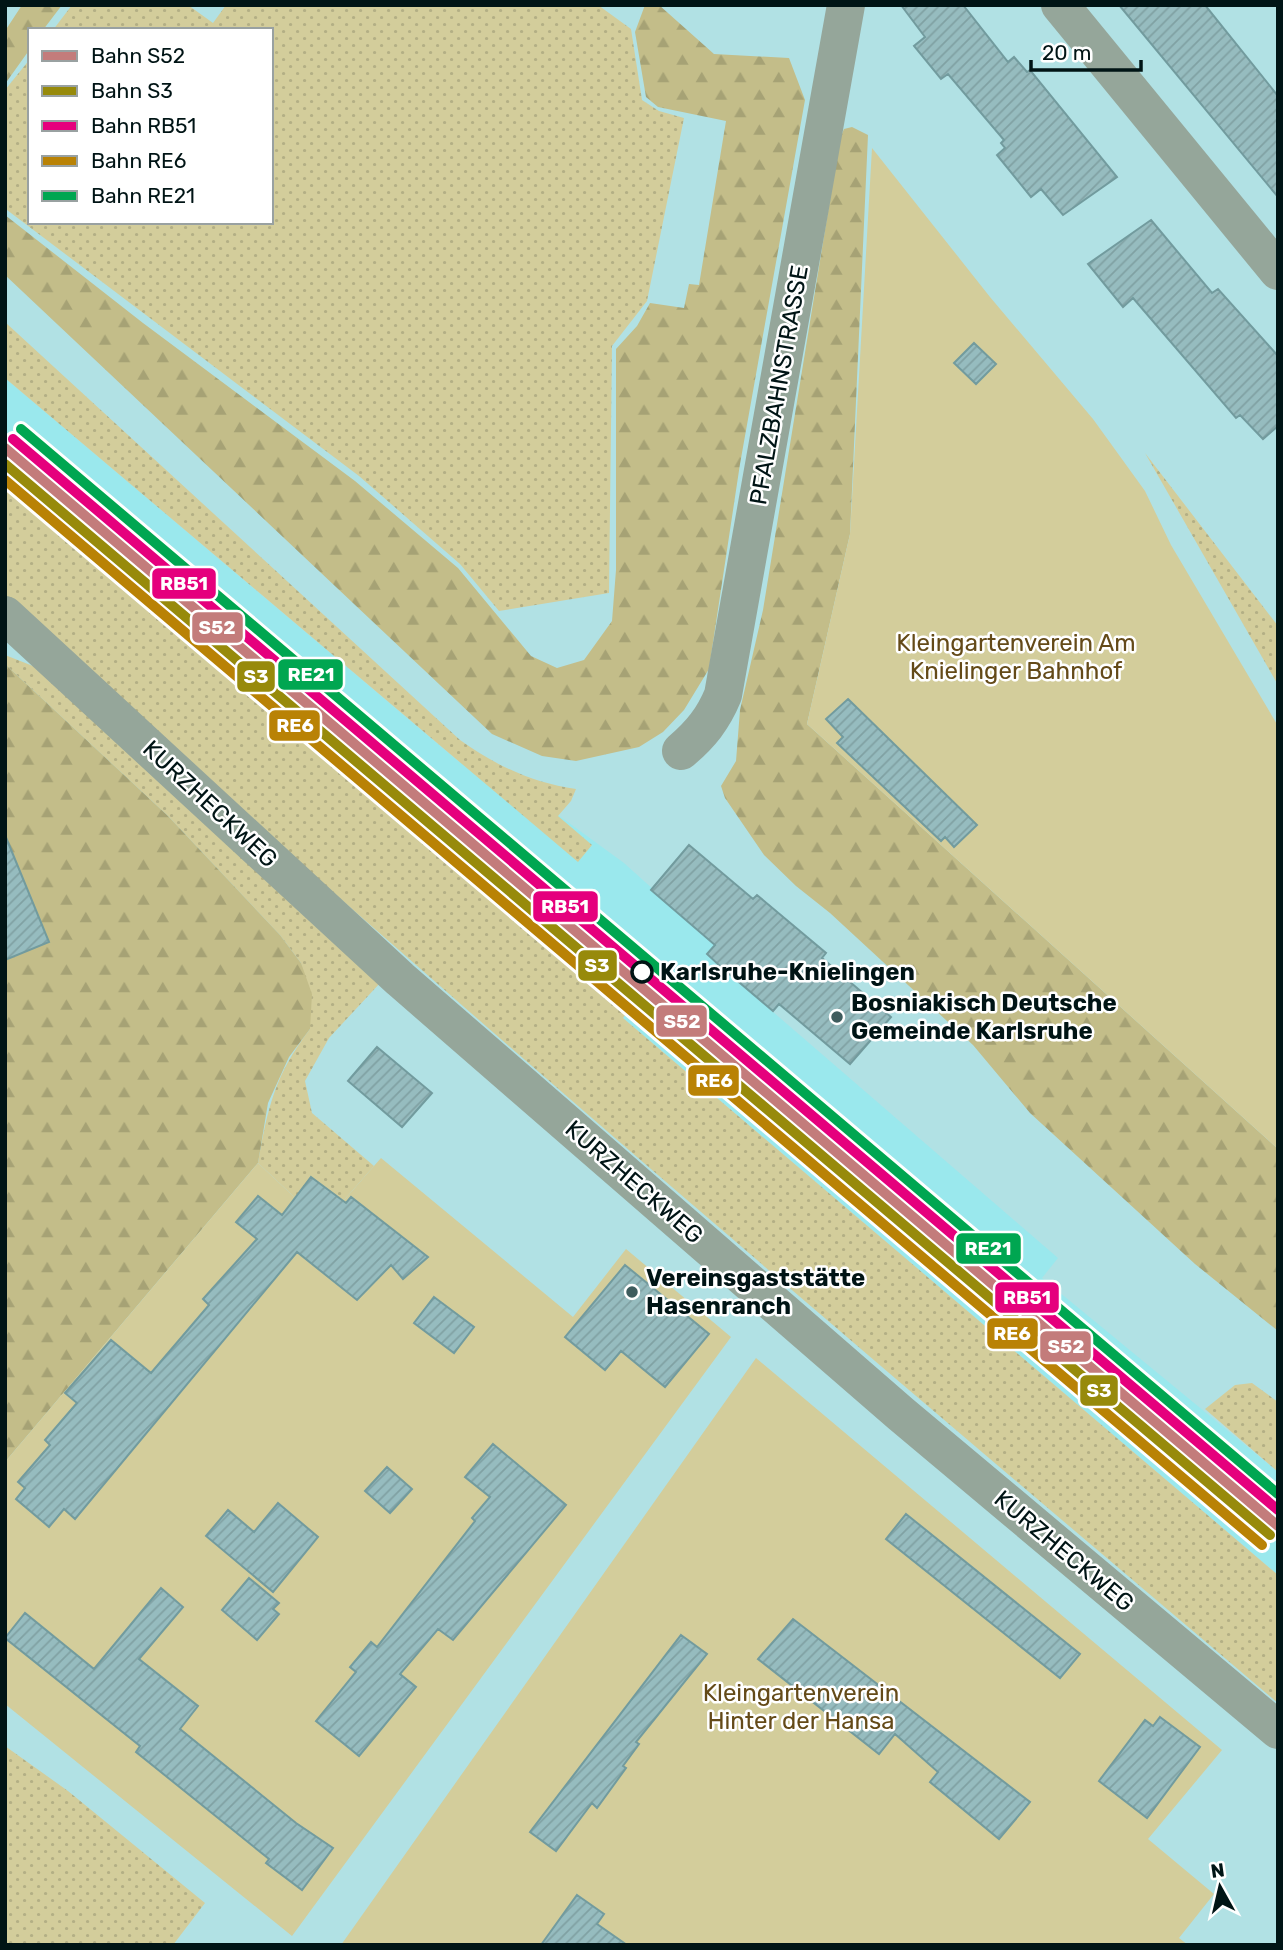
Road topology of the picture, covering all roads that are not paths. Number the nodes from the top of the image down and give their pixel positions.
1 (846, 5) edge
2 (1060, 5) edge
3 (1278, 271) edge
4 (5, 615) edge
5 (681, 751) dead end
6 (1278, 1730) edge

1 - 5 street, PFALZBAHNSTRASSE
2 - 3 street
4 - 6 street, KURZHECKWEG

